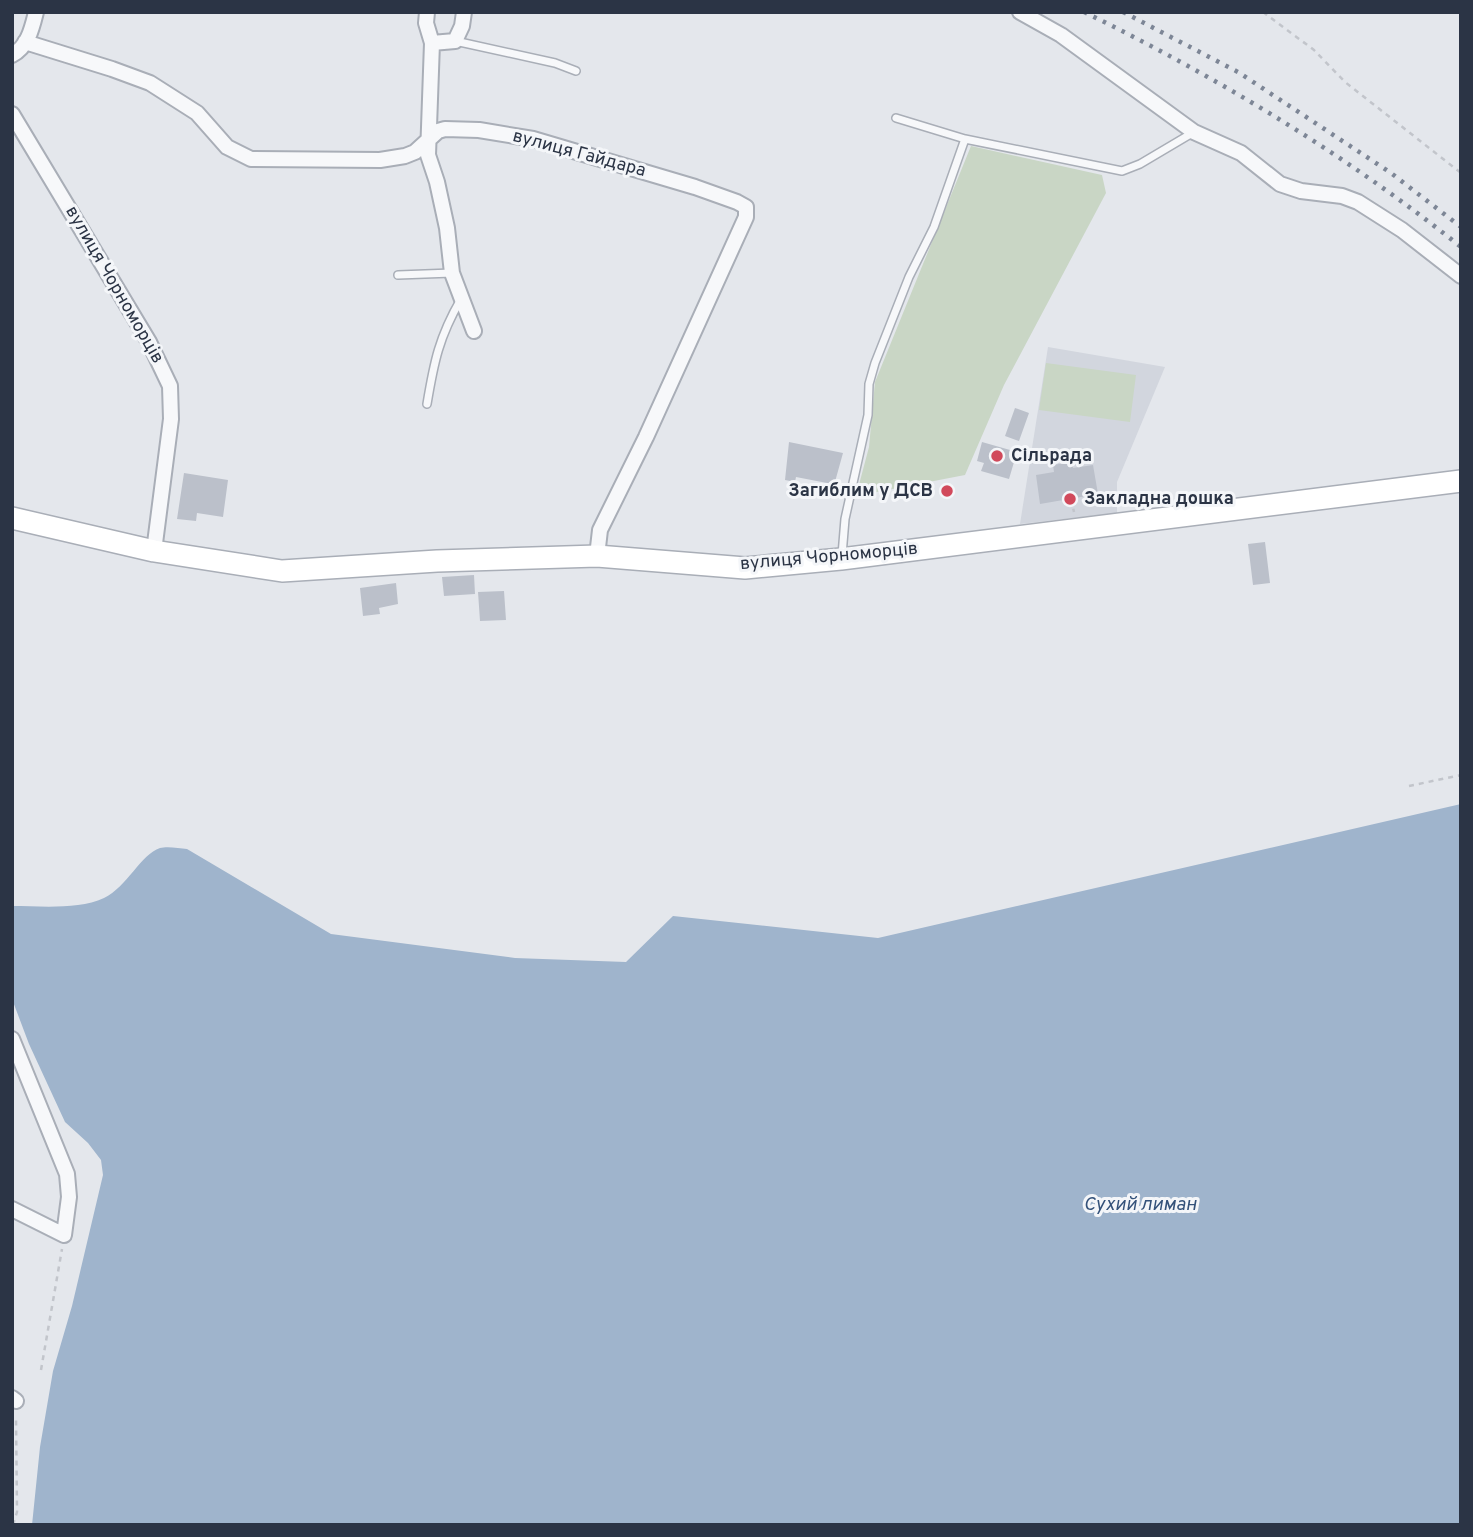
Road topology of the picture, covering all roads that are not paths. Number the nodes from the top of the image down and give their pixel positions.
1 (36, 12) edge
2 (427, 12) edge
3 (464, 12) edge
4 (1020, 12) edge
5 (455, 41) junction
6 (432, 43) junction
7 (18, 50) edge
8 (12, 71) edge
9 (576, 71) dead end
10 (13, 114) edge
11 (896, 118) dead end
12 (1194, 132) junction
13 (428, 139) junction
14 (965, 139) junction
15 (452, 273) junction
16 (398, 275) dead end
17 (1461, 276) edge
18 (461, 298) junction
19 (474, 331) dead end
20 (427, 404) dead end
21 (1461, 481) edge
22 (12, 517) edge
23 (154, 551) junction
24 (597, 556) junction
25 (841, 559) junction
26 (12, 1039) edge
27 (12, 1209) edge

1 - 7 street
2 - 6 street
3 - 5 street
4 - 12 street
5 - 6 street
5 - 9 lane
6 - 13 street
7 - 8 street
7 - 13 street, вулиця Гайдара
10 - 23 street, вулиця Чорноморців
11 - 14 lane
12 - 14 lane
12 - 17 street
13 - 15 street
13 - 24 street, вулиця Гайдара
14 - 25 lane
15 - 16 lane
15 - 18 street
18 - 19 street
18 - 20 lane
21 - 25 main road, вулиця Чорноморців
22 - 23 main road, вулиця Чорноморців
23 - 24 main road, вулиця Чорноморців
24 - 25 main road, вулиця Чорноморців
26 - 27 street

